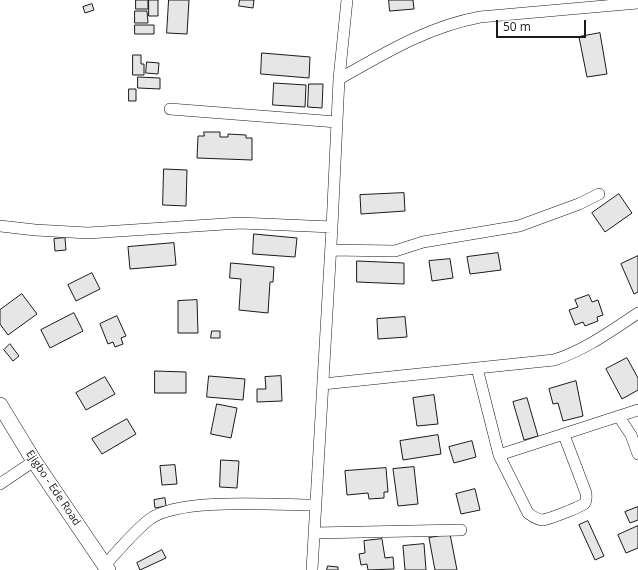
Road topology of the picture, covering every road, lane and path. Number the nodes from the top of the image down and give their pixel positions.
1 (347, 0) edge
2 (638, 3) edge
3 (591, 4) edge
4 (339, 79) junction
5 (170, 110) dead end
6 (337, 122) junction
7 (599, 194) dead end
8 (0, 226) edge
9 (332, 227) junction
10 (331, 250) junction
11 (638, 313) edge
12 (477, 368) junction
13 (322, 384) junction
14 (0, 405) edge
15 (638, 410) edge
16 (619, 417) junction
17 (564, 435) junction
18 (638, 454) edge
19 (499, 455) junction
20 (34, 461) junction
21 (0, 484) edge
22 (316, 505) junction
23 (461, 530) dead end
24 (314, 533) junction
25 (106, 568) edge
26 (312, 570) edge

1 - 4 street
2 - 3 street
3 - 4 street
4 - 6 street
5 - 6 street
6 - 9 street
7 - 10 street
8 - 9 street
9 - 10 street
10 - 13 street
11 - 12 street
12 - 13 street
12 - 19 street
13 - 22 street
14 - 20 main road, Ejigbo - Ede Road
15 - 16 street
16 - 17 street
16 - 18 street
17 - 19 street
17 - 19 street
20 - 21 street
20 - 25 main road, Ejigbo - Ede Road
22 - 24 street
22 - 25 street
23 - 24 street
24 - 26 street

